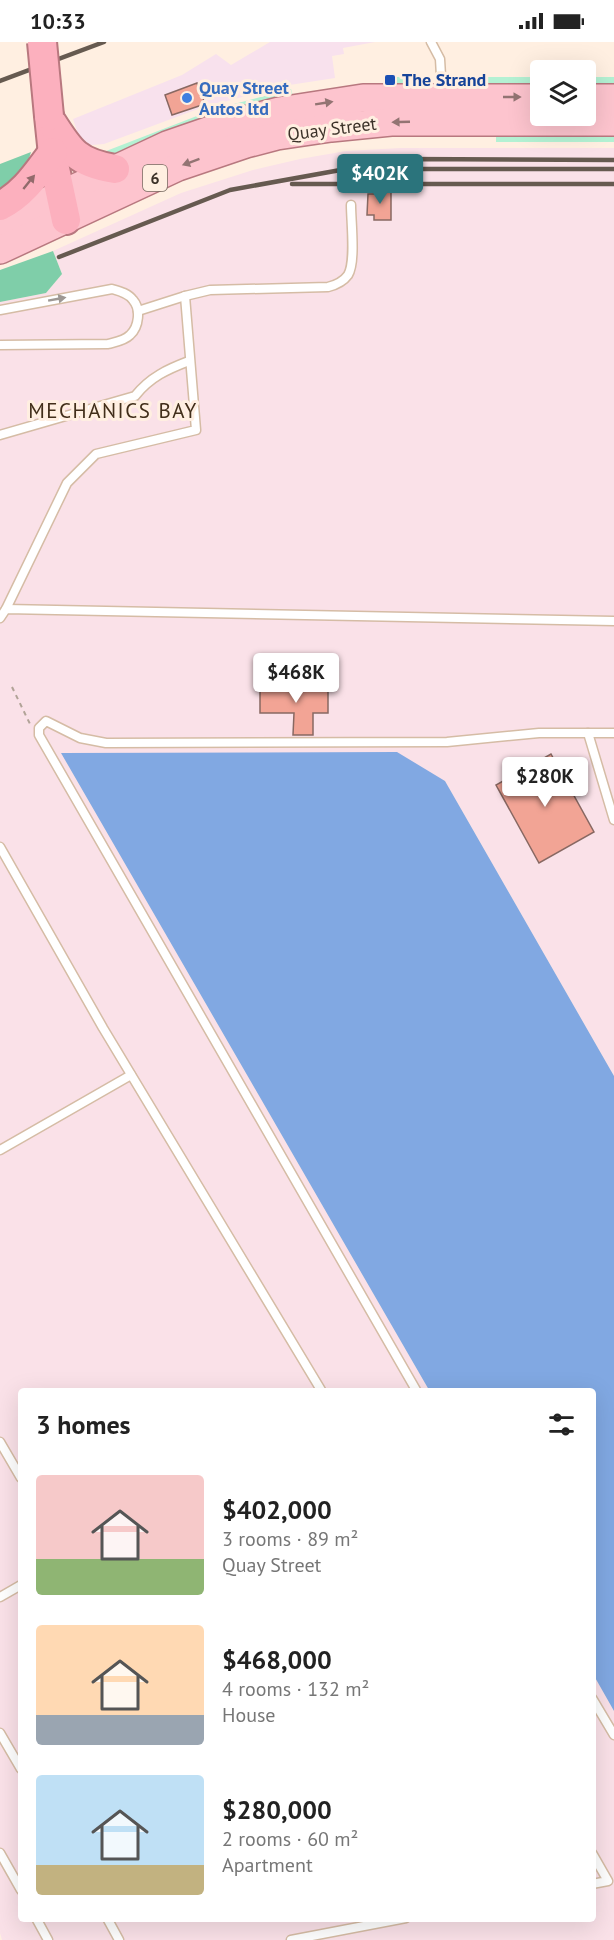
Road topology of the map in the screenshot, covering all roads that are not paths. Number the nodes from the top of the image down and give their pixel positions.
1 (42, 42) edge
2 (431, 42) edge
3 (596, 98) edge
4 (614, 98) edge
5 (530, 99) edge
6 (442, 109) junction
7 (614, 122) edge
8 (57, 147) junction
9 (115, 169) junction
10 (351, 205) dead end
11 (0, 206) edge
12 (63, 208) junction
13 (0, 223) edge
14 (0, 250) edge
15 (185, 296) junction
16 (0, 310) edge
17 (138, 311) junction
18 (0, 345) edge
19 (189, 360) junction
20 (0, 435) edge
21 (6, 609) junction
22 (0, 618) edge
23 (614, 621) edge
24 (588, 733) junction
25 (614, 733) edge
26 (614, 820) edge
27 (0, 847) edge
28 (131, 1075) junction
29 (0, 1150) edge
30 (320, 1388) edge
31 (415, 1388) edge
32 (0, 1442) edge
33 (18, 1473) edge
34 (18, 1587) edge
35 (0, 1597) edge
36 (596, 1705) edge
37 (0, 1733) edge
38 (614, 1735) edge
39 (18, 1764) edge
40 (0, 1853) edge
41 (596, 1860) edge
42 (596, 1883) edge
43 (18, 1885) edge
44 (38, 1922) edge
45 (109, 1922) edge
46 (385, 1922) edge
47 (48, 1940) edge
48 (119, 1940) edge
49 (291, 1940) edge

1 - 8 highway, bridge
2 - 6 lane
3 - 4 main road
6 -> 5 main road, Quay Street / 6
6 - 7 main road, Quay Street / 6
9 -> 6 main road, Quay Street / 6
6 -> 12 main road, Quay Street / 6
8 - 9 highway
11 -> 8 highway
8 - 12 highway
9 - 12 main road, Quay Street / 6
10 - 15 lane
12 - 13 main road, 6
12 - 14 main road, 6
15 - 17 lane
15 - 19 lane
16 -> 17 lane
17 - 18 lane
19 - 20 lane
19 - 21 lane
21 - 22 lane
21 - 23 lane
24 - 25 lane
24 - 26 lane
24 - 31 lane
27 - 28 lane
28 - 29 lane
28 - 30 lane
32 - 33 lane
34 - 35 lane
36 - 38 lane
37 - 39 lane
40 - 43 lane
41 - 42 lane
44 - 47 lane
45 - 48 lane
46 - 49 lane

